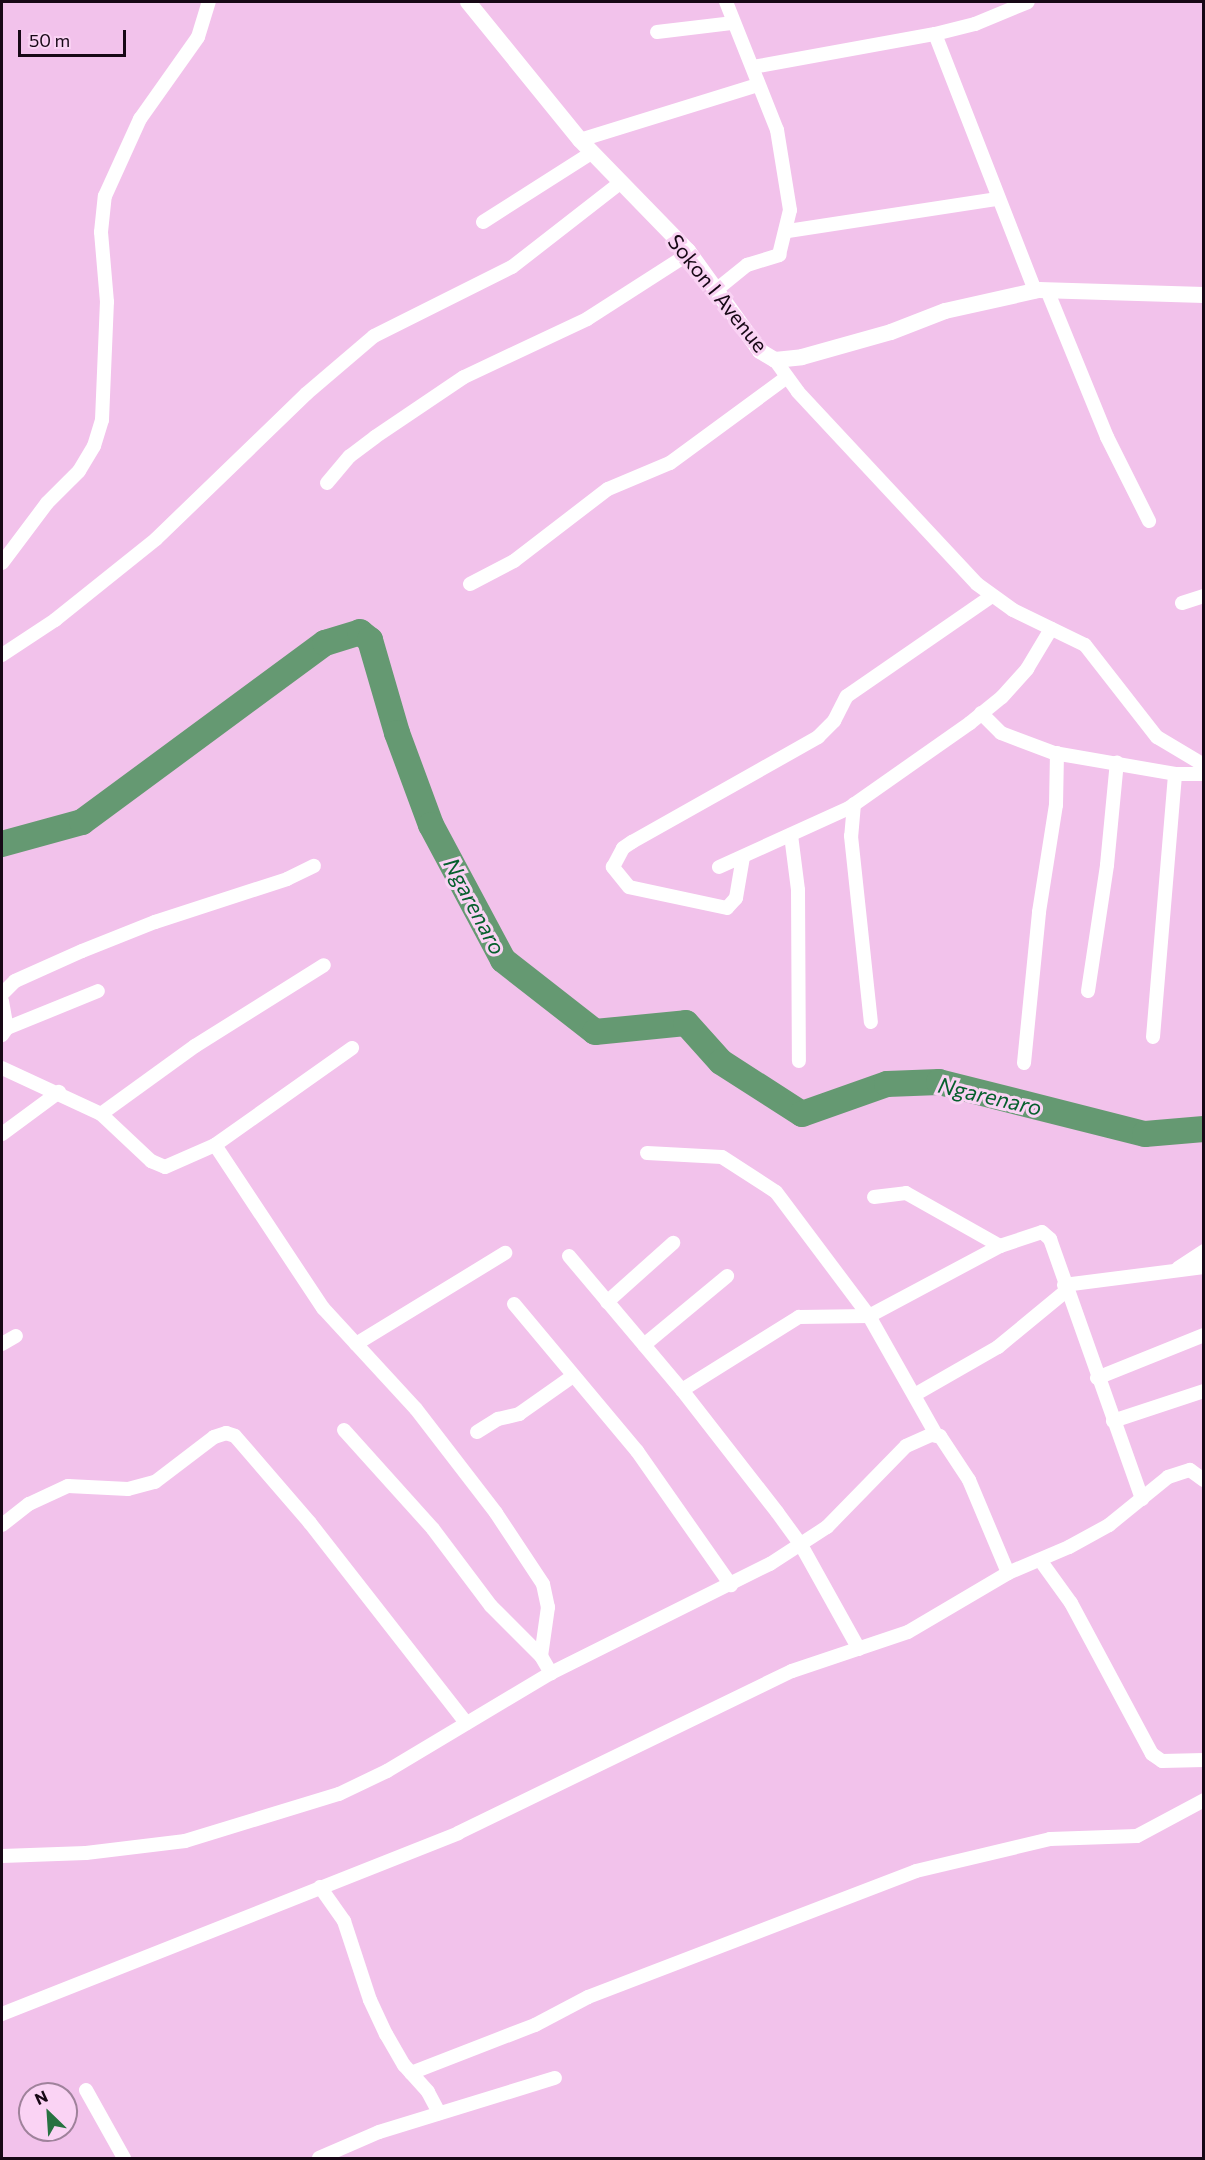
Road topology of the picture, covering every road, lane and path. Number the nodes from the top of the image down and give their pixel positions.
1 (209, 2) edge
2 (468, 2) edge
3 (726, 2) edge
4 (1029, 2) edge
5 (733, 23) junction
6 (657, 32) dead end
7 (936, 34) junction
8 (753, 68) junction
9 (758, 85) junction
10 (580, 140) junction
11 (593, 152) junction
12 (621, 182) junction
13 (998, 199) junction
14 (483, 222) dead end
15 (788, 231) junction
16 (690, 253) junction
17 (716, 290) junction
18 (1041, 291) junction
19 (1203, 295) edge
20 (775, 360) junction
21 (787, 378) junction
22 (327, 483) dead end
23 (1149, 521) dead end
24 (2, 563) edge
25 (470, 584) dead end
26 (992, 596) junction
27 (1203, 596) edge
28 (1182, 603) dead end
29 (1051, 629) junction
30 (2, 655) edge
31 (981, 713) junction
32 (1057, 753) junction
33 (1117, 762) junction
34 (1175, 774) junction
35 (1202, 774) edge
36 (854, 804) junction
37 (791, 835) junction
38 (742, 857) junction
39 (314, 866) dead end
40 (719, 867) dead end
41 (324, 965) dead end
42 (98, 991) dead end
43 (1088, 991) dead end
44 (2, 994) edge
45 (2, 1001) edge
46 (870, 1022) dead end
47 (4, 1032) edge
48 (1153, 1037) dead end
49 (352, 1048) dead end
50 (799, 1061) dead end
51 (1024, 1063) dead end
52 (2, 1068) edge
53 (59, 1092) junction
54 (101, 1114) junction
55 (2, 1134) edge
56 (214, 1145) junction
57 (647, 1153) dead end
58 (874, 1197) dead end
59 (673, 1243) dead end
60 (1000, 1246) junction
61 (1203, 1251) edge
62 (505, 1253) dead end
63 (569, 1256) dead end
64 (1203, 1267) edge
65 (1178, 1268) junction
66 (727, 1276) dead end
67 (1065, 1288) junction
68 (607, 1302) junction
69 (514, 1304) dead end
70 (869, 1316) junction
71 (1203, 1335) edge
72 (16, 1336) dead end
73 (2, 1344) edge
74 (356, 1344) junction
75 (644, 1345) junction
76 (573, 1376) junction
77 (1097, 1378) junction
78 (682, 1390) junction
79 (1203, 1391) edge
80 (916, 1394) junction
81 (1113, 1421) junction
82 (345, 1430) dead end
83 (477, 1432) dead end
84 (937, 1436) junction
85 (1203, 1462) edge
86 (1190, 1470) junction
87 (1203, 1480) edge
88 (1142, 1499) junction
89 (2, 1525) edge
90 (801, 1545) junction
91 (1040, 1560) junction
92 (1008, 1573) junction
93 (730, 1585) junction
94 (860, 1649) junction
95 (542, 1656) junction
96 (552, 1673) junction
97 (466, 1723) junction
98 (1203, 1760) edge
99 (1203, 1800) edge
100 (2, 1856) edge
101 (320, 1887) junction
102 (2, 2014) edge
103 (411, 2073) junction
104 (555, 2078) dead end
105 (86, 2090) dead end
106 (440, 2113) junction
107 (124, 2158) edge
108 (319, 2158) edge

1 - 24 street
2 - 10 street, Sokon I Avenue
3 - 5 street
4 - 7 street
5 - 6 street
5 - 8 street
7 - 8 street
7 - 13 street
8 - 9 street
9 - 10 street
9 - 15 street
10 - 11 street, Sokon I Avenue
11 - 12 street, Sokon I Avenue
11 - 14 street
12 - 16 street, Sokon I Avenue
12 - 30 street
13 - 15 street
13 - 18 street
15 - 17 street
16 - 17 street, Sokon I Avenue
16 - 22 street
17 - 20 street, Sokon I Avenue
18 - 19 street, Sokon I Avenue
18 - 20 street, Sokon I Avenue
18 - 23 street
20 - 21 street
21 - 25 street
21 - 26 street
26 - 29 street
26 - 38 street
27 - 28 street
29 - 31 street
29 - 35 street
31 - 32 street
31 - 36 street
32 - 33 street
32 - 51 street
33 - 34 street
33 - 43 street
34 - 35 street
34 - 48 street
36 - 37 street
36 - 46 street
37 - 38 street
37 - 50 street
38 - 40 street
39 - 44 street
41 - 54 street
42 - 47 street
45 - 47 street
49 - 56 street
52 - 53 street
53 - 54 street
53 - 55 street
54 - 56 street
56 - 74 street
57 - 70 street
58 - 60 street
59 - 68 street
60 - 67 street
60 - 70 street
61 - 65 street
62 - 74 street
63 - 68 street
64 - 65 street
65 - 67 street
66 - 75 street
67 - 77 street
67 - 80 street
68 - 75 street
69 - 76 street
70 - 78 street
70 - 80 street
71 - 77 street
72 - 73 street
74 - 95 street
75 - 78 street
76 - 83 street
76 - 93 street
77 - 81 street
78 - 90 street
79 - 81 street
80 - 84 street
81 - 88 street
82 - 95 street
84 - 90 street
84 - 92 street
85 - 86 street
86 - 87 street
86 - 88 street
88 - 91 street
89 - 97 street
90 - 93 street
90 - 94 street
91 - 92 street
91 - 98 street
92 - 94 street
93 - 96 street
94 - 101 street
95 - 96 street
96 - 97 street
97 - 100 street
99 - 103 street
101 - 102 street
101 - 103 street
103 - 106 street
104 - 106 street
105 - 107 street
106 - 108 street

